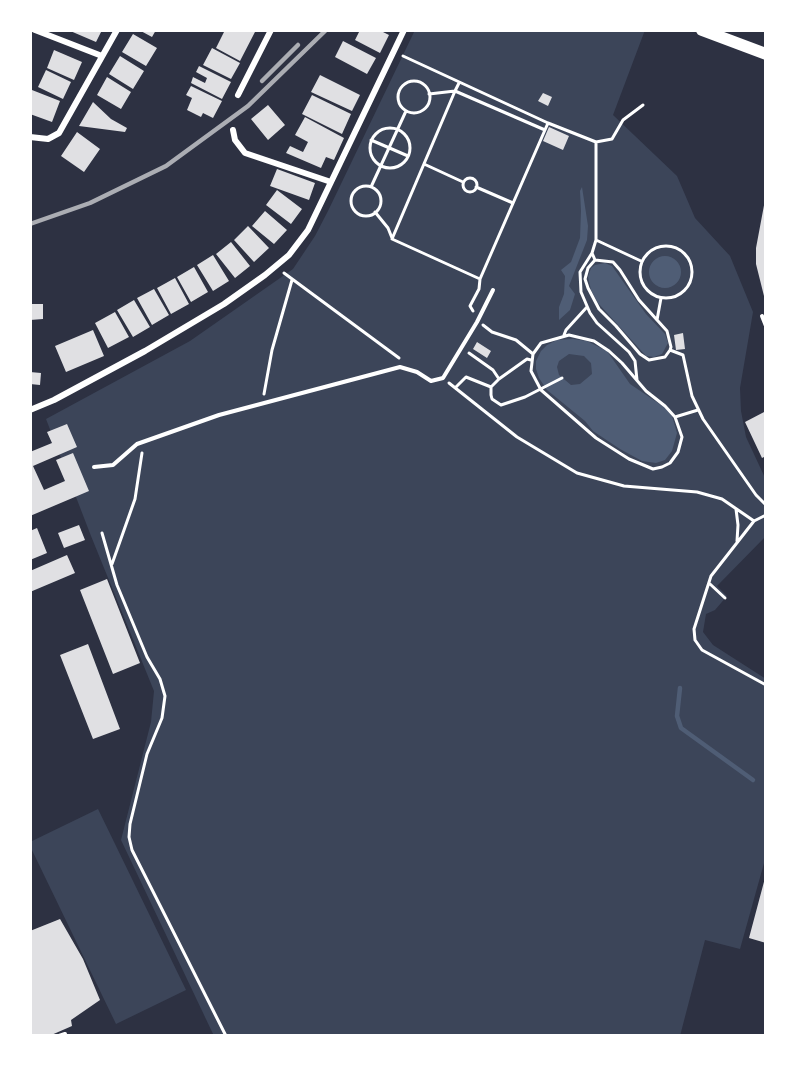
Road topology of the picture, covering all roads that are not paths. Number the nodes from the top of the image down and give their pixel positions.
1 (35, 30) edge
2 (117, 30) edge
3 (271, 30) edge
4 (404, 30) edge
5 (702, 30) edge
6 (766, 54) edge
7 (102, 56) junction
8 (238, 95) dead end
9 (233, 130) dead end
10 (30, 137) edge
11 (331, 182) junction
12 (493, 290) dead end
13 (762, 316) dead end
14 (766, 326) edge
15 (30, 410) edge
16 (94, 467) dead end
17 (64, 1034) dead end
18 (59, 1036) edge

1 - 7 street
2 - 7 street
3 - 8 street
4 - 11 street
5 - 6 main road
7 - 10 street
9 - 11 street
11 - 15 street
12 - 16 lane
13 - 14 lane
17 - 18 lane

